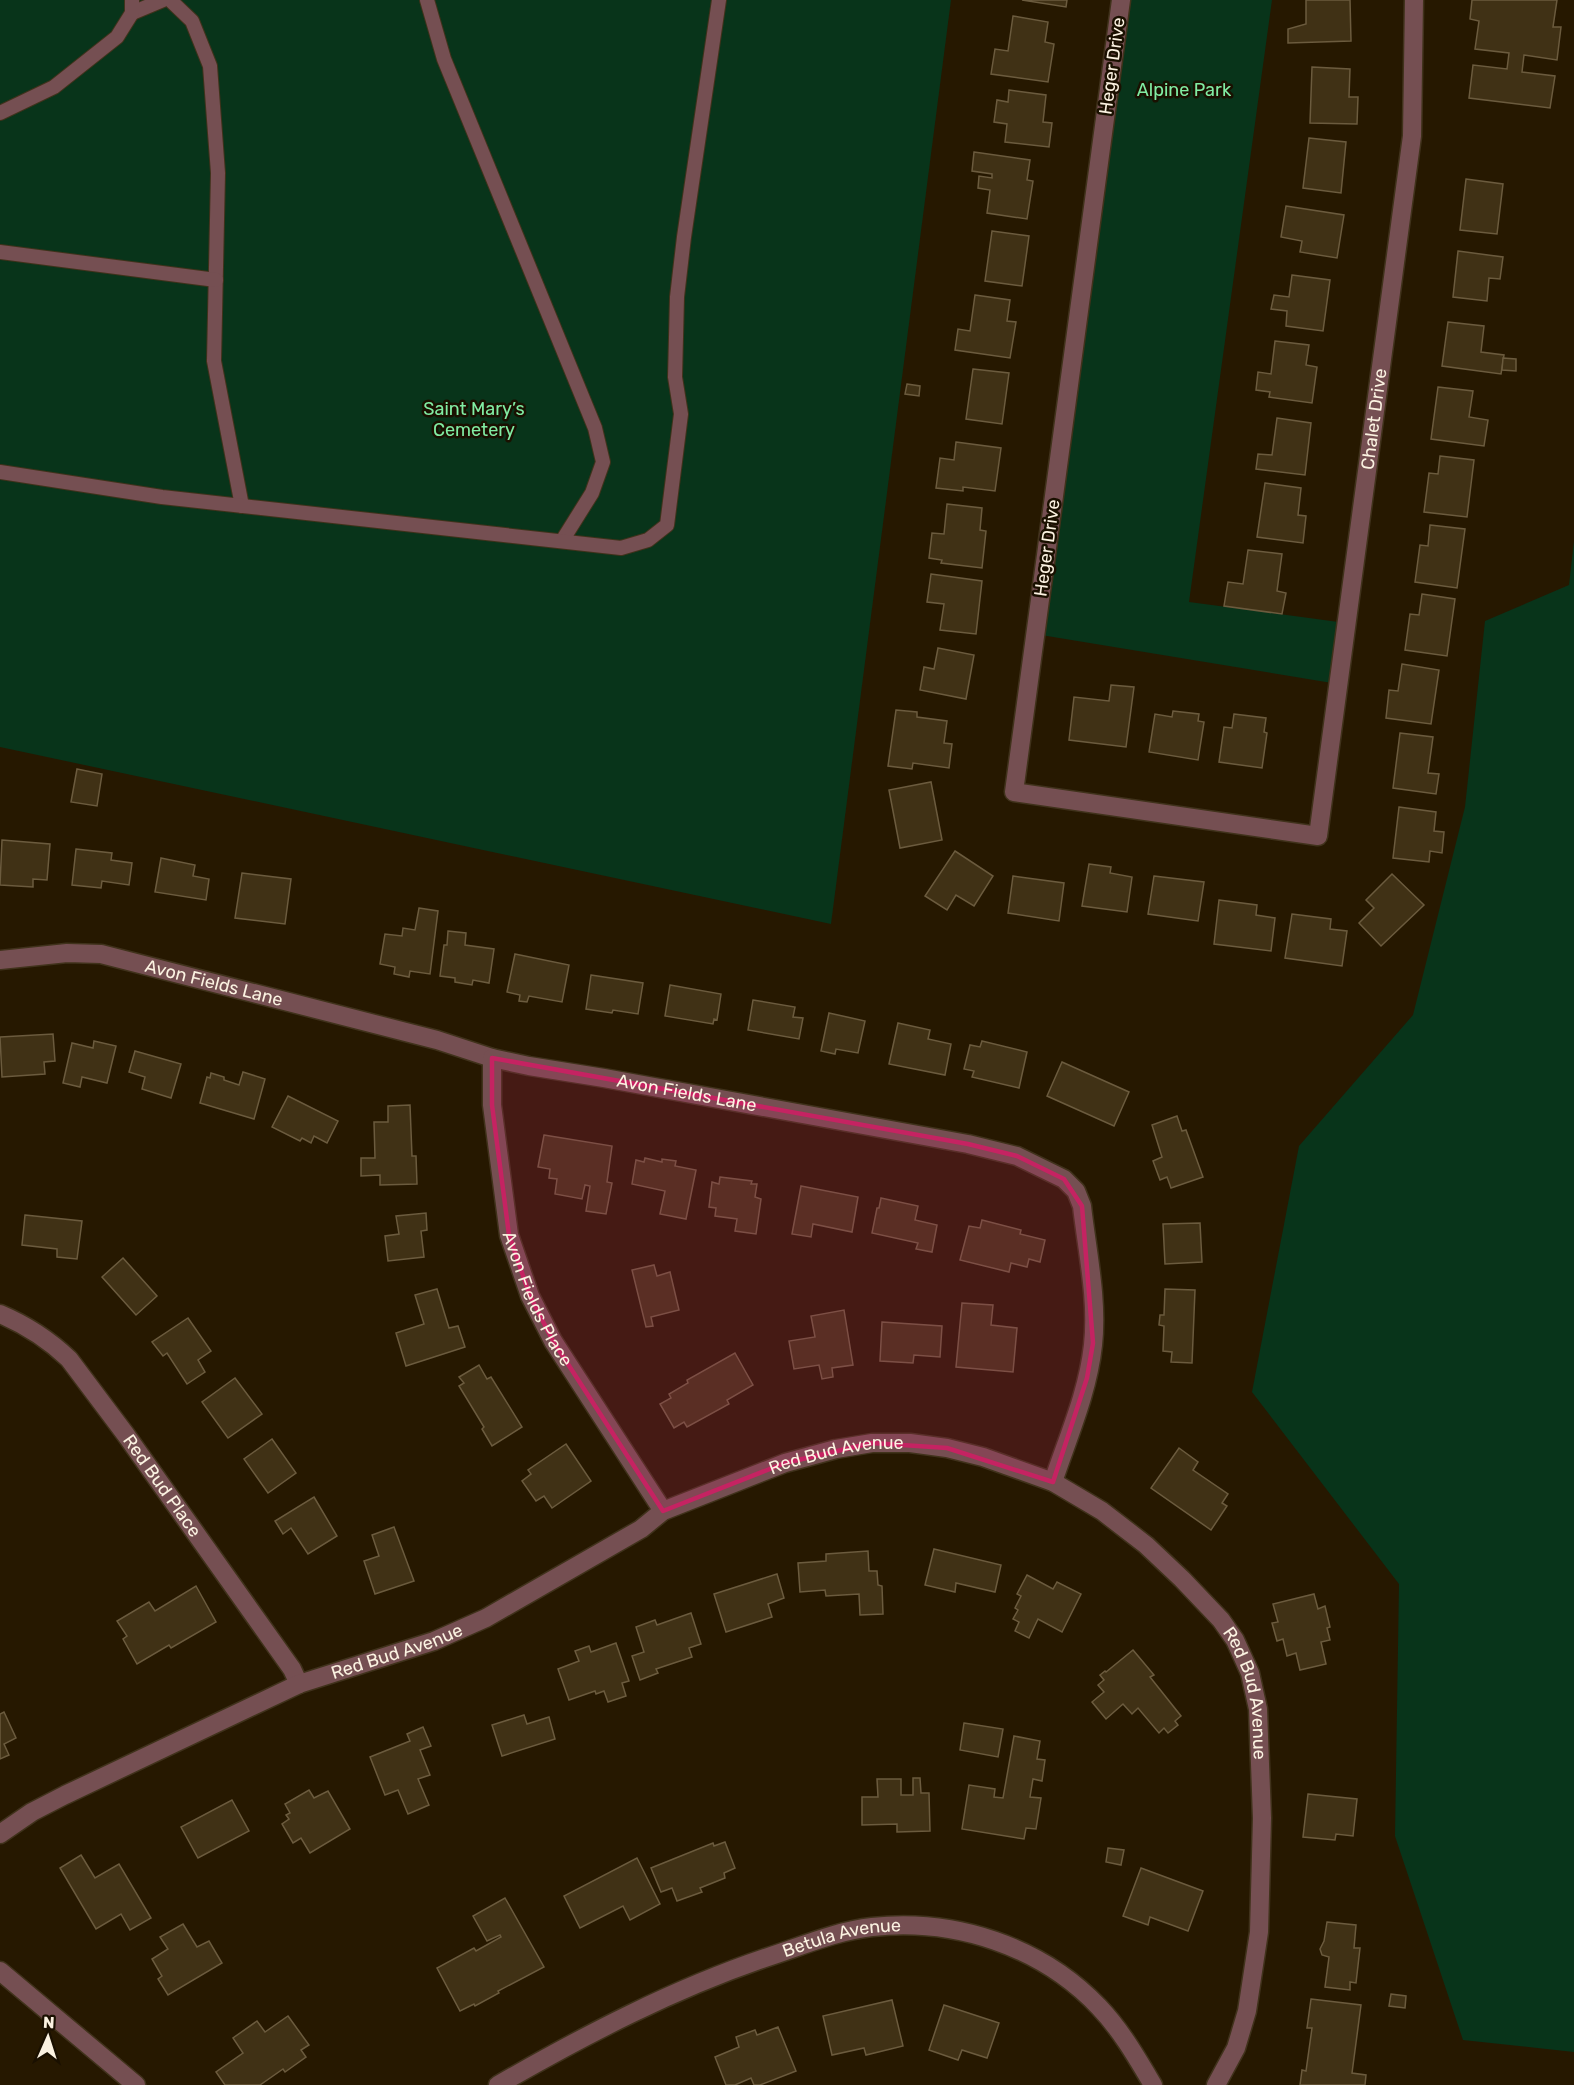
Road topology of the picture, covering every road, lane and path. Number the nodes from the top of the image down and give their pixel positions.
1 (163, 0) edge
2 (170, 0) edge
3 (427, 0) edge
4 (719, 0) edge
5 (1121, 0) edge
6 (1414, 0) edge
7 (132, 6) edge
8 (0, 113) edge
9 (0, 252) edge
10 (216, 280) junction
11 (0, 472) edge
12 (242, 506) junction
13 (562, 541) junction
14 (1318, 836) joint
15 (0, 960) edge
16 (492, 1058) junction
17 (0, 1314) edge
18 (1053, 1482) junction
19 (663, 1511) junction
20 (299, 1684) junction
21 (0, 1834) edge
22 (0, 1971) edge
23 (136, 2085) edge
24 (498, 2085) edge
25 (1153, 2085) edge
26 (1216, 2085) edge

1 - 7 lane
2 - 10 lane
3 - 13 lane
4 - 13 lane
5 - 14 street, Heger Drive
6 - 14 street, Chalet Drive
7 - 8 lane
9 - 10 lane
10 - 12 lane
11 - 12 lane
12 - 13 lane
15 - 16 street, Avon Fields Lane
16 - 18 street, Avon Fields Lane
16 - 19 street, Avon Fields Place
17 - 20 street, Red Bud Place
18 - 19 street, Red Bud Avenue
18 - 26 street, Red Bud Avenue
19 - 20 street, Red Bud Avenue
20 - 21 street, Red Bud Avenue
22 - 23 street
24 - 25 street, Betula Avenue

